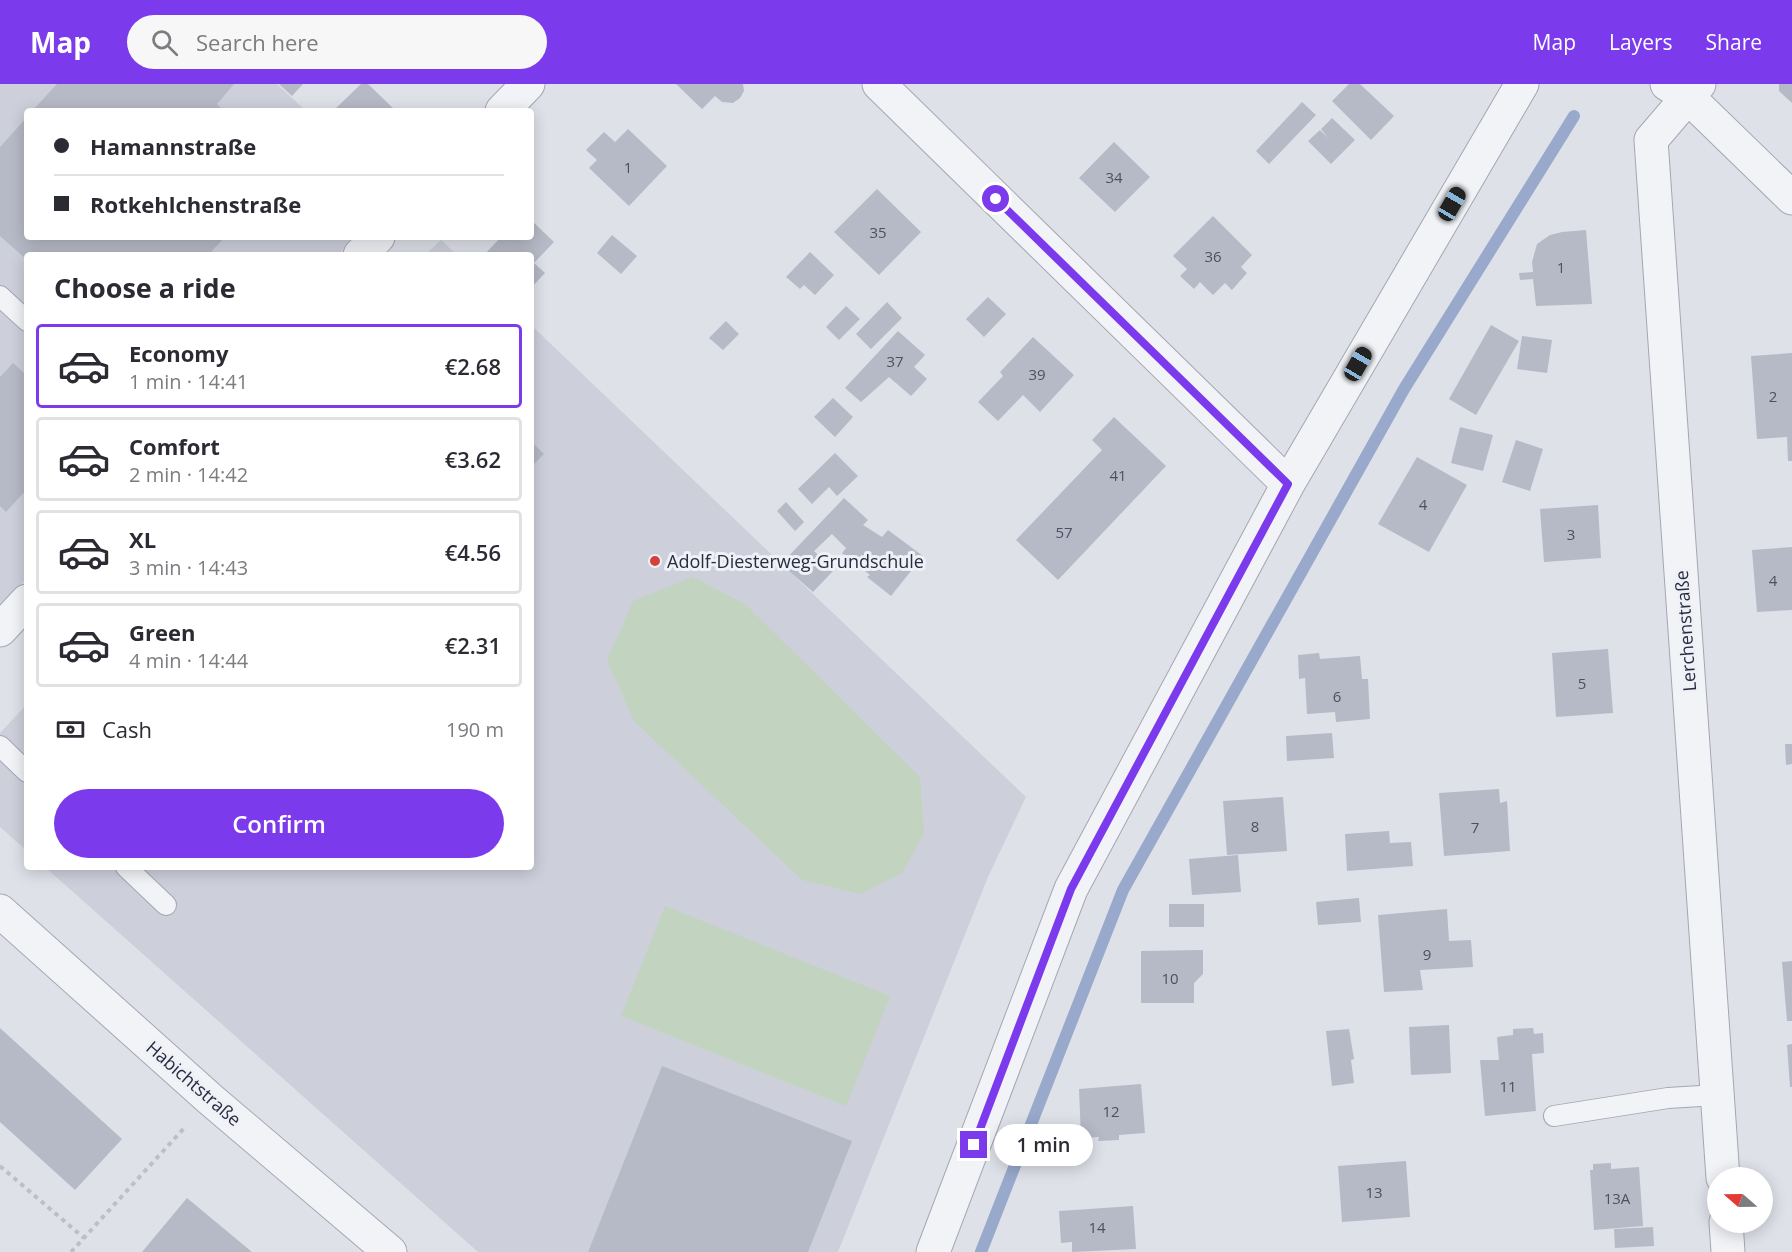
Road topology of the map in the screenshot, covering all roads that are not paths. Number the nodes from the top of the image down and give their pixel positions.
1 (528, 84) edge
2 (879, 84) edge
3 (1522, 84) edge
4 (1685, 88) edge
5 (505, 108) edge
6 (1792, 198) edge
7 (375, 240) edge
8 (363, 252) edge
9 (0, 296) edge
10 (24, 318) edge
11 (1288, 484) junction
12 (24, 604) edge
13 (0, 630) edge
14 (0, 746) edge
15 (24, 769) edge
16 (129, 870) edge
17 (166, 905) dead end
18 (0, 911) edge
19 (1718, 1095) junction
20 (1554, 1116) dead end
21 (1722, 1167) edge
22 (1727, 1233) edge
23 (390, 1252) edge
24 (933, 1252) edge
25 (1728, 1252) edge

1 - 5 street
2 - 11 street
3 - 11 street
4 - 6 street
4 - 19 street, Lerchenstraße
7 - 8 street
9 - 10 lane
11 - 24 street
12 - 13 street
14 - 15 lane
16 - 17 lane
18 - 23 street, Habichtstraße
19 - 20 lane
19 - 21 street, Lerchenstraße
22 - 25 street

